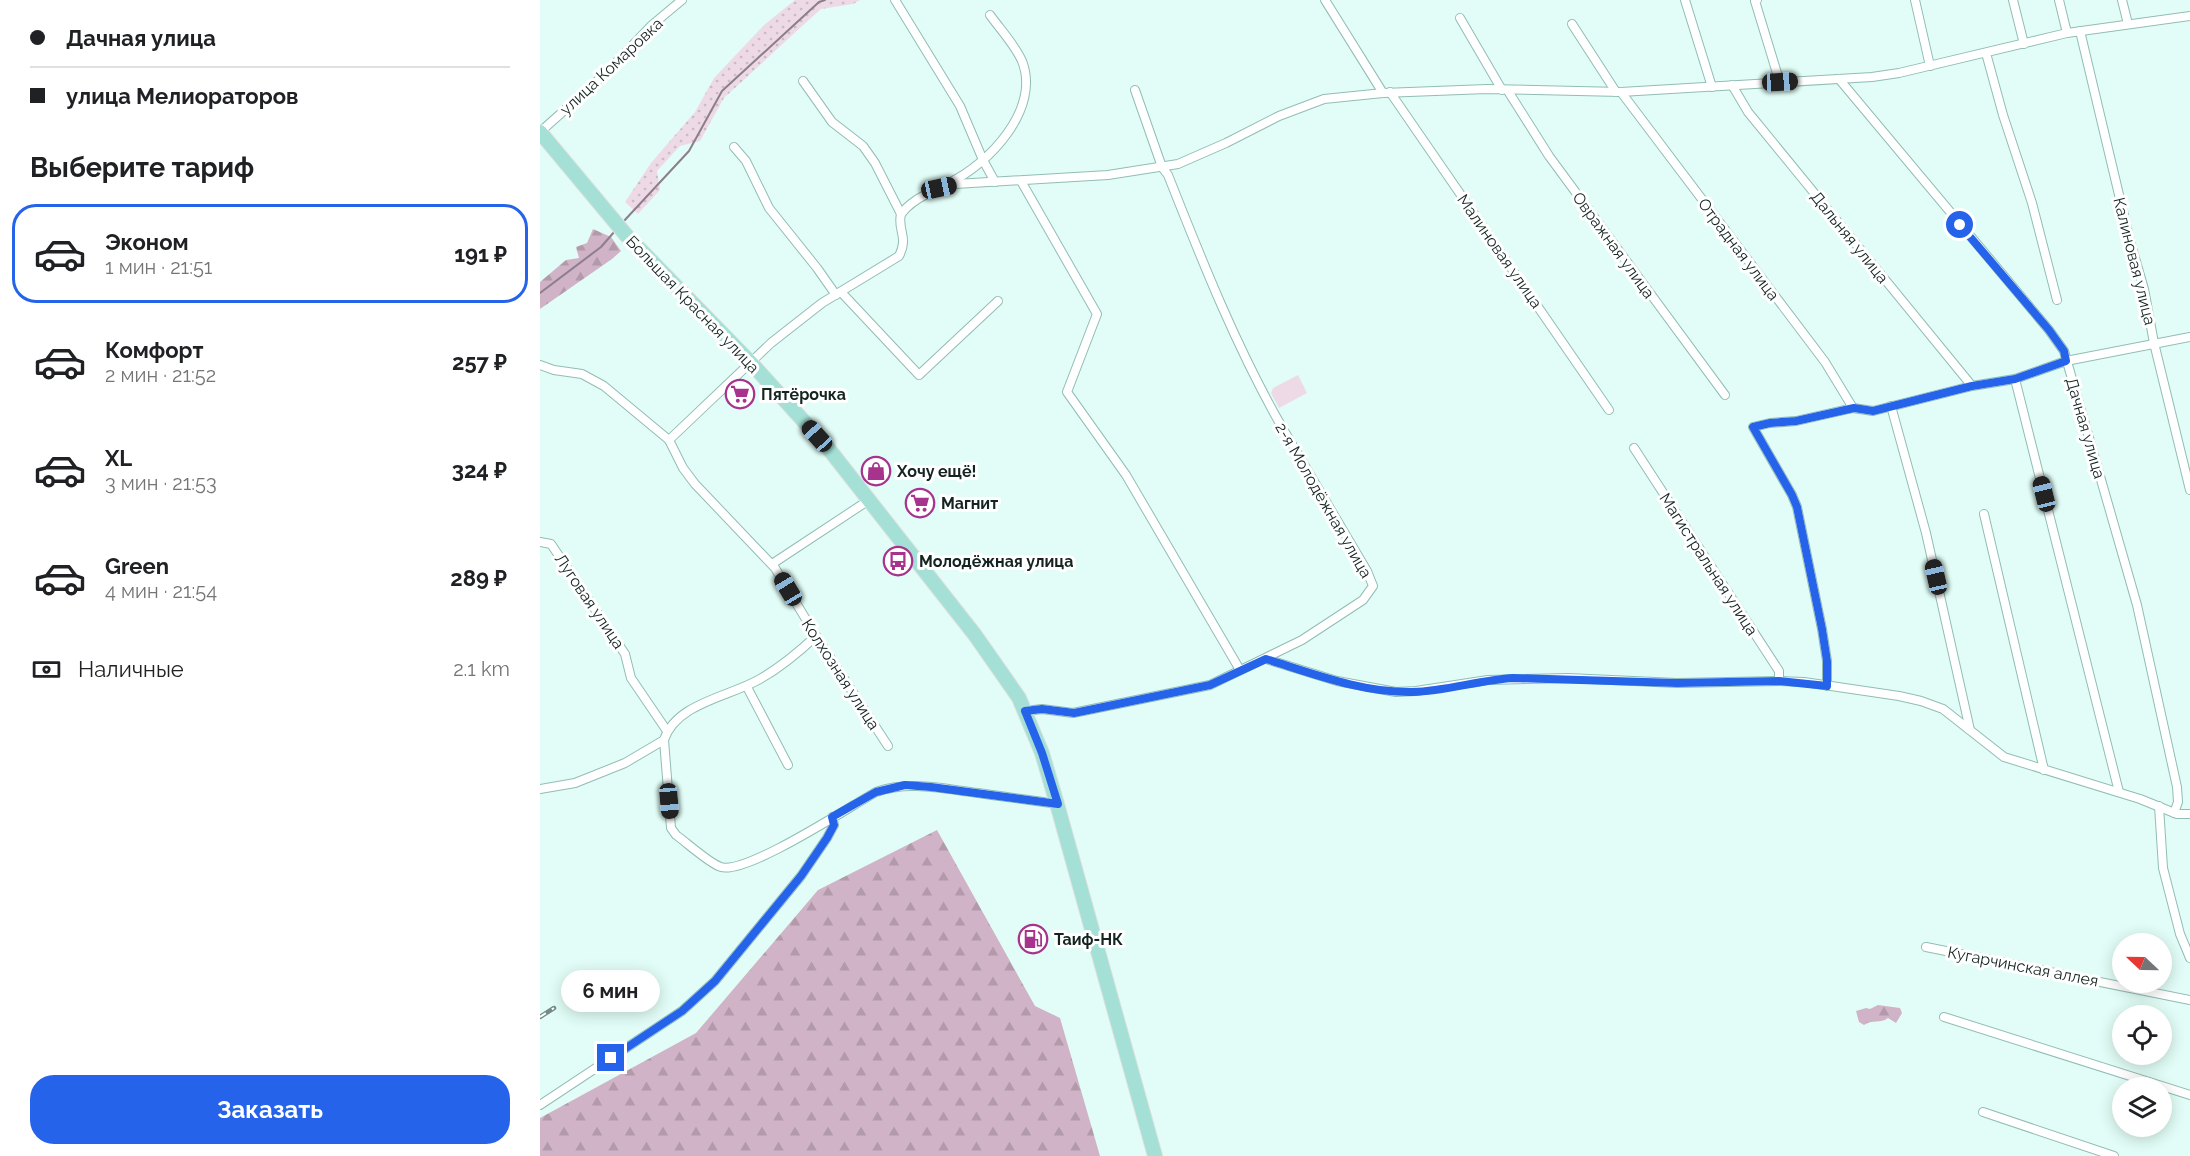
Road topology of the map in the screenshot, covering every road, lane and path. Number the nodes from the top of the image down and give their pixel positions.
1 (682, 0) edge
2 (895, 0) edge
3 (1325, 0) edge
4 (1685, 0) edge
5 (1757, 0) edge
6 (1915, 0) edge
7 (2013, 0) edge
8 (2059, 0) edge
9 (2122, 0) edge
10 (990, 15) dead end
11 (2190, 16) edge
12 (1460, 18) dead end
13 (1572, 24) dead end
14 (2128, 24) junction
15 (2080, 32) junction
16 (2067, 33) junction
17 (2024, 44) junction
18 (1986, 53) junction
19 (1930, 66) junction
20 (1839, 79) junction
21 (803, 81) dead end
22 (1780, 82) junction
23 (1732, 85) junction
24 (1712, 87) junction
25 (1135, 90) dead end
26 (1505, 90) junction
27 (1387, 92) junction
28 (1619, 92) junction
29 (540, 132) edge
30 (734, 147) dead end
31 (983, 160) junction
32 (1162, 167) junction
33 (1021, 180) junction
34 (995, 182) junction
35 (939, 188) junction
36 (902, 214) junction
37 (838, 293) junction
38 (2057, 300) dead end
39 (998, 301) dead end
40 (2190, 337) edge
41 (2154, 343) junction
42 (2066, 361) junction
43 (752, 364) junction
44 (540, 365) edge
45 (2015, 379) junction
46 (1972, 386) junction
47 (1725, 395) dead end
48 (1891, 406) junction
49 (1854, 408) junction
50 (1609, 410) dead end
51 (669, 440) junction
52 (1634, 448) dead end
53 (2190, 490) edge
54 (869, 500) junction
55 (1984, 514) dead end
56 (540, 542) edge
57 (772, 564) junction
58 (816, 636) junction
59 (1266, 659) junction
60 (1240, 670) junction
61 (1779, 681) junction
62 (1827, 686) junction
63 (747, 687) junction
64 (1025, 711) junction
65 (1970, 730) junction
66 (667, 731) junction
67 (664, 740) junction
68 (888, 746) dead end
69 (788, 765) dead end
70 (2044, 770) junction
71 (540, 789) edge
72 (2119, 792) junction
73 (1058, 804) junction
74 (2159, 806) junction
75 (2174, 813) junction
76 (2190, 814) edge
77 (832, 817) junction
78 (1926, 947) dead end
79 (2190, 958) edge
80 (2190, 1000) edge
81 (1944, 1017) dead end
82 (2190, 1095) edge
83 (540, 1105) edge
84 (1983, 1112) dead end
85 (1155, 1156) edge
86 (2114, 1156) edge

1 - 29 street, улица Комаровка
2 - 31 street
3 - 27 street, Малиновая улица
4 - 24 street
5 - 22 street
6 - 19 street
7 - 17 street
8 - 16 street
9 - 14 street
10 - 31 street
11 - 14 street
12 - 26 street, Овражная улица
13 - 28 street, Отрадная улица
14 - 15 street
15 - 16 street
15 - 41 street, Калиновая улица
16 - 17 street
17 - 18 street
18 - 19 street
18 - 38 street
19 - 20 street
20 - 22 street
20 - 42 street, Дачная улица
21 - 36 street
22 - 23 street
23 - 24 street
23 - 46 street, Дальняя улица
24 - 28 street
25 - 32 street, 2-я Молодёжная улица
26 - 27 street
26 - 28 street
26 - 47 street, Овражная улица
27 - 32 street
27 - 50 street, Малиновая улица
28 - 49 street, Отрадная улица
29 - 43 main road, Большая Красная улица
30 - 37 street
31 - 34 street
31 - 35 street
32 - 33 street
32 - 59 street, 2-я Молодёжная улица
33 - 34 street
33 - 60 street
34 - 35 street
35 - 36 street
36 - 37 street
37 - 39 street
37 - 43 street
40 - 41 street
41 - 42 street
41 - 53 street, Калиновая улица
42 - 45 street
42 - 75 street, Дачная улица
43 - 51 street
43 - 54 main road, Большая Красная улица
44 - 51 street, Колхозная улица
45 - 46 street
45 - 72 street
46 - 48 street
48 - 49 street
48 - 65 street
49 - 62 street
51 - 57 street, Колхозная улица
52 - 61 street, Магистральная улица
54 - 57 street
54 - 64 main road, Большая Красная улица
55 - 70 street
56 - 66 street, Луговая улица
57 - 58 street, Колхозная улица
58 - 63 street
58 - 68 street, Колхозная улица
59 - 60 street, 2-я Молодёжная улица
59 - 61 street
60 - 64 street, 2-я Молодёжная улица
61 - 62 street
62 - 65 street
63 - 66 street
63 - 69 street
64 - 73 main road, Большая Красная улица
65 - 70 street
66 - 67 street
67 - 71 street
67 - 77 street
70 - 72 street
72 - 74 street
73 - 77 street
73 - 85 main road, Большая Красная улица
74 - 75 street
74 - 79 street
75 - 76 street
77 - 83 street
78 - 80 street, Кугарчинская аллея
81 - 82 street
84 - 86 street

